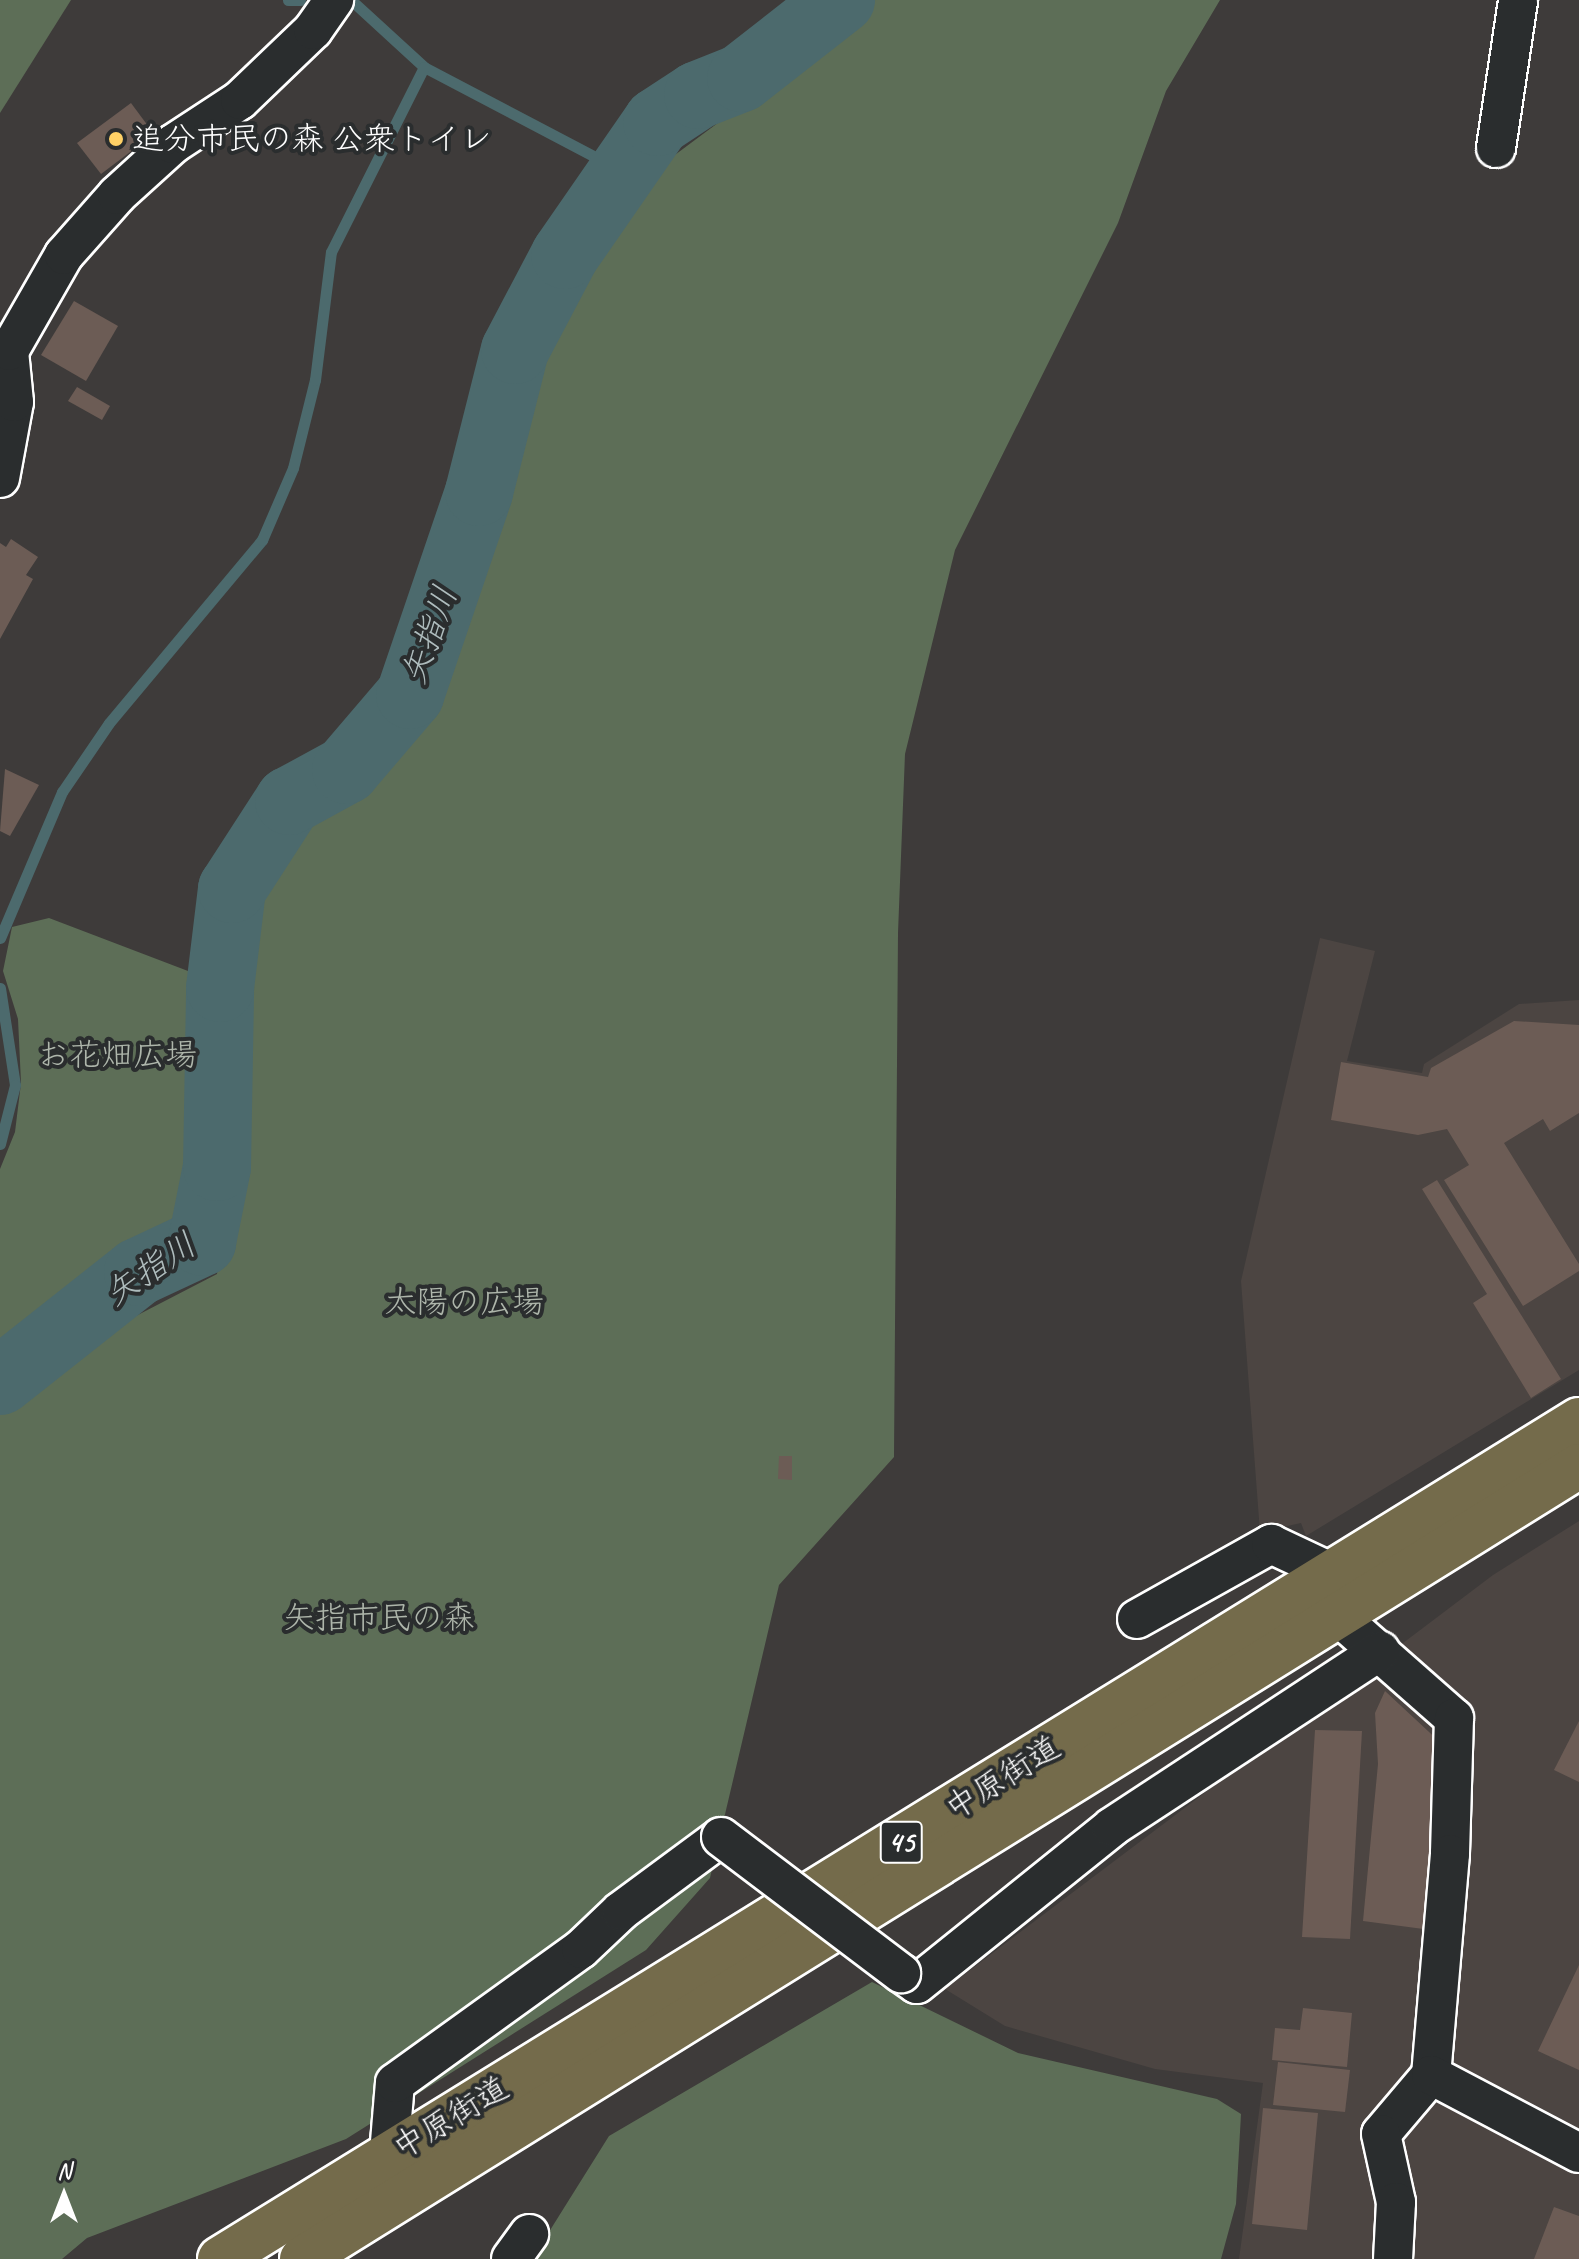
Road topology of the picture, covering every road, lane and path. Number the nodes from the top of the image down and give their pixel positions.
1 (334, 0) edge
2 (1518, 0) edge
3 (1496, 148) dead end
4 (0, 478) edge
5 (1579, 1420) edge
6 (1579, 1466) edge
7 (1333, 1573) junction
8 (1337, 1615) junction
9 (1137, 1619) dead end
10 (1380, 1651) junction
11 (1431, 2075) junction
12 (1579, 2153) edge
13 (389, 2154) junction
14 (220, 2259) edge
15 (302, 2259) edge
16 (1393, 2259) edge

1 - 4 street
2 - 3 street
5 - 7 main road, 中原街道 / 45
6 - 8 main road, 中原街道 / 45
7 - 9 street
7 - 13 main road, 中原街道 / 45
8 - 10 street
8 - 15 main road, 中原街道 / 45
10 - 11 street
10 - 13 street, bridge
11 - 12 street
11 - 16 street
13 - 14 main road, 中原街道 / 45

